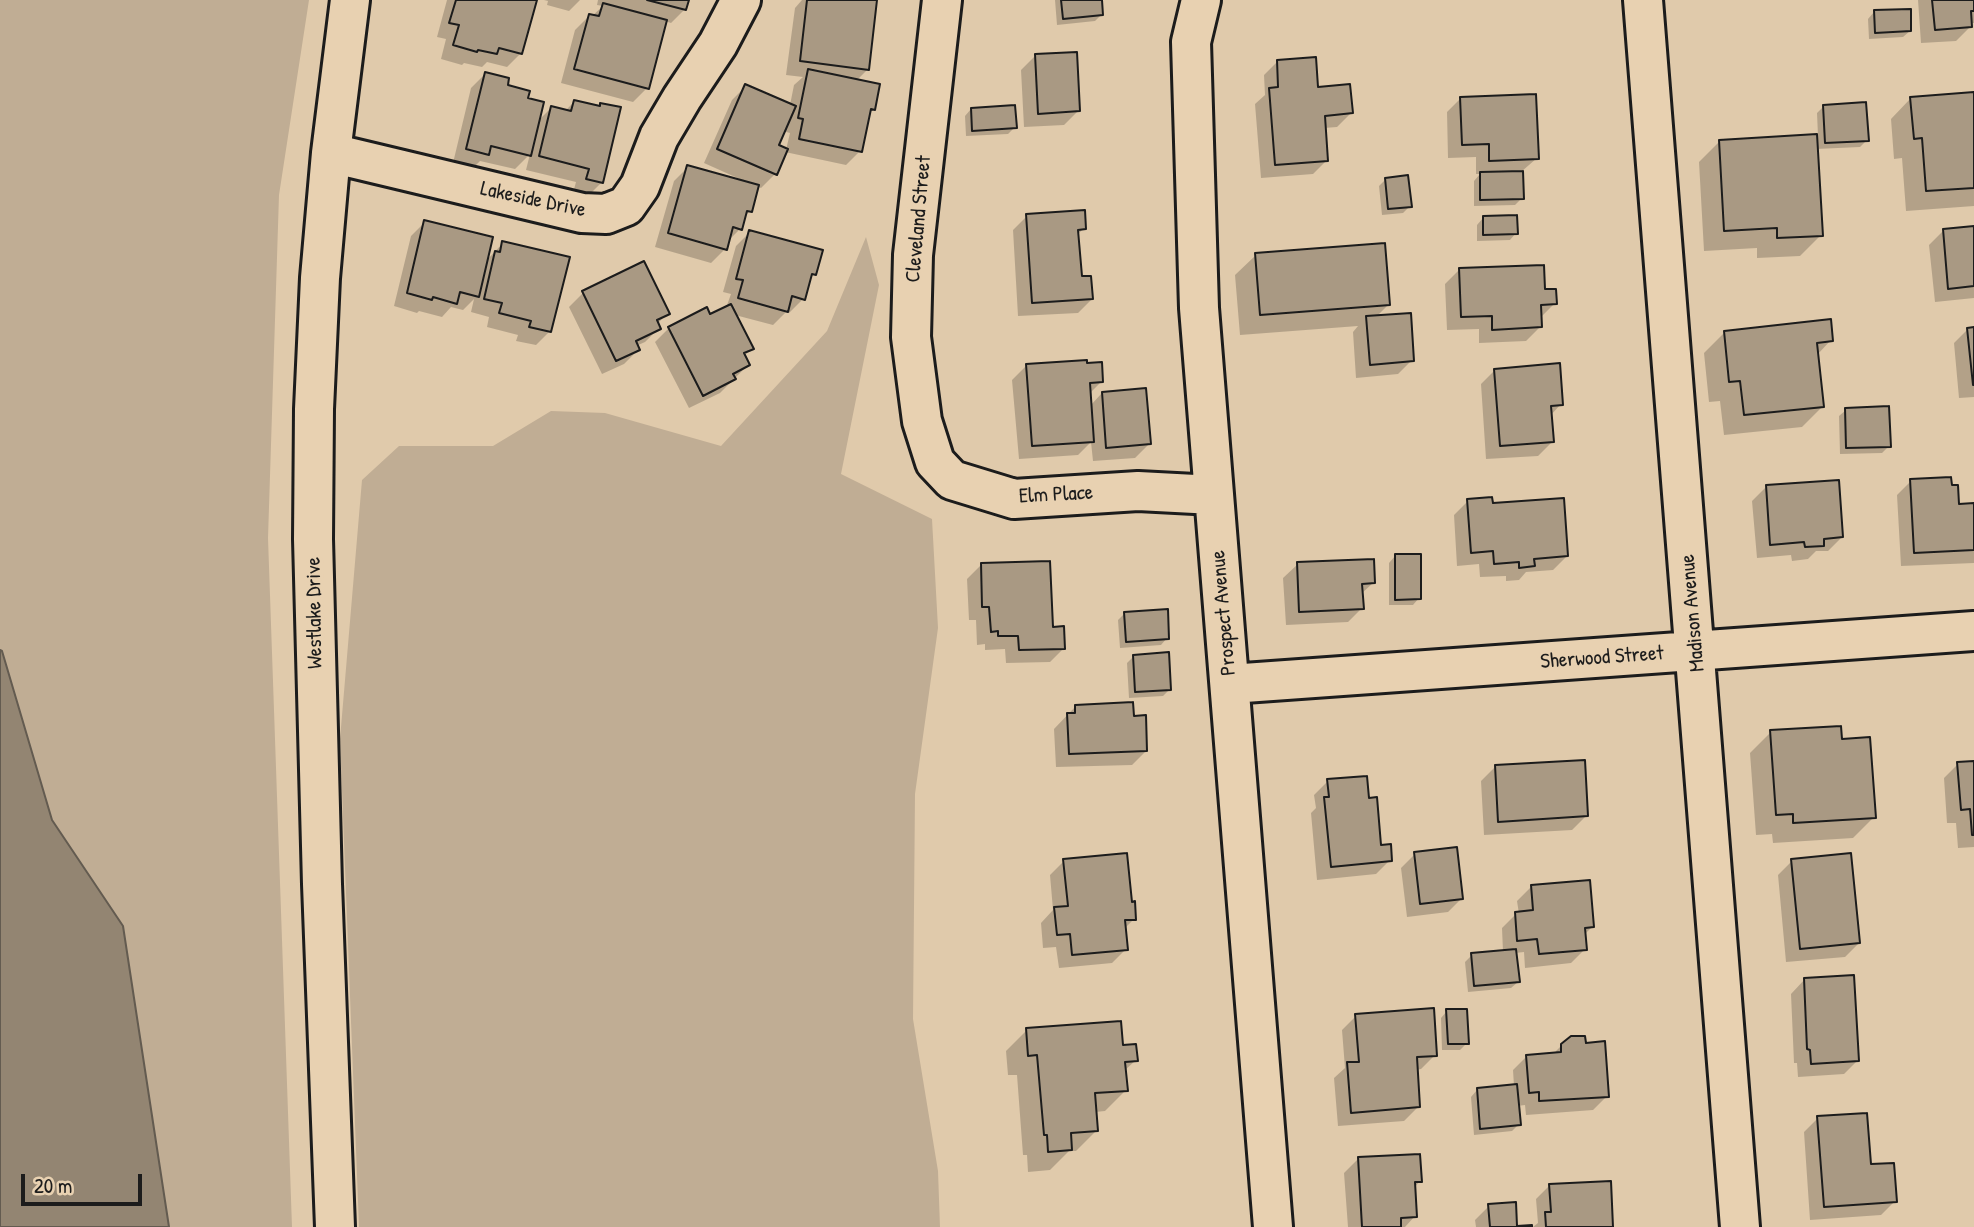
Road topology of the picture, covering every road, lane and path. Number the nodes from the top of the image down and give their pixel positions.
1 (350, 0) edge
2 (741, 0) edge
3 (942, 0) edge
4 (1201, 0) edge
5 (1643, 0) edge
6 (331, 153) junction
7 (927, 437) joint
8 (1214, 495) junction
9 (1974, 631) edge
10 (1696, 652) junction
11 (1230, 684) junction
12 (335, 1227) edge
13 (1273, 1227) edge
14 (1740, 1227) edge

1 - 6 street, Westlake Drive
2 - 6 street, Lakeside Drive
3 - 7 street, Cleveland Street
4 - 8 street, Prospect Avenue
5 - 10 street, Madison Avenue
6 - 12 street, Westlake Drive
7 - 8 street, Elm Place
8 - 11 street, Prospect Avenue
9 - 10 street, Sherwood Street
10 - 11 street, Sherwood Street
10 - 14 street, Madison Avenue
11 - 13 street, Prospect Avenue

